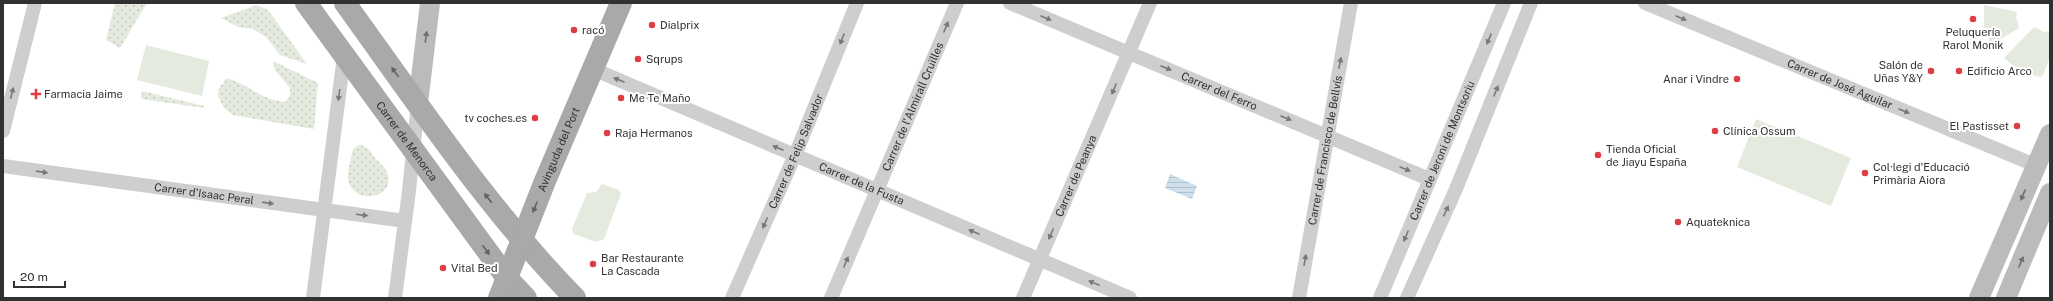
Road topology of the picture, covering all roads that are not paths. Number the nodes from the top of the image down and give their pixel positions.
1 (35, 3) edge
2 (306, 3) edge
3 (345, 3) edge
4 (430, 3) edge
5 (621, 3) edge
6 (857, 3) edge
7 (956, 3) edge
8 (1010, 3) edge
9 (1150, 3) edge
10 (1351, 3) edge
11 (1504, 3) edge
12 (1531, 3) edge
13 (1645, 3) edge
14 (1129, 53) junction
15 (344, 56) junction
16 (593, 69) junction
17 (418, 103) junction
18 (3, 131) edge
19 (2050, 134) edge
20 (1326, 135) junction
21 (413, 151) junction
22 (795, 155) junction
23 (3, 166) edge
24 (2043, 166) edge
25 (1429, 179) junction
26 (877, 191) junction
27 (2050, 193) edge
28 (324, 210) junction
29 (405, 221) junction
30 (521, 240) junction
31 (1039, 261) junction
32 (503, 288) edge
33 (313, 298) edge
34 (395, 298) edge
35 (526, 298) edge
36 (575, 298) edge
37 (732, 298) edge
38 (831, 298) edge
39 (1023, 298) edge
40 (1130, 298) edge
41 (1299, 298) edge
42 (1380, 298) edge
43 (1407, 298) edge
44 (1979, 298) edge
45 (2006, 298) edge

18 -> 1 street
2 - 15 main road, Carrer de Menorca
17 -> 3 main road
17 -> 4 street
5 - 16 main road, Avinguda del Port
6 -> 22 street, Carrer de Felip Salvador
26 -> 7 street, Carrer de l'Almirall Cruïlles
8 -> 14 street, Carrer del Ferro
9 - 14 street, Carrer de Peanya
20 -> 10 street, Carrer de Francisco de Bellvís
11 -> 25 street, Carrer de Jeroni de Montsoriu
43 -> 12 street
13 -> 24 street, Carrer de José Aguilar
14 -> 20 street, Carrer del Ferro
14 -> 31 street, Carrer de Peanya
15 - 21 main road, Carrer de Menorca
15 -> 28 street
22 -> 16 street, Carrer de la Fusta
16 -> 30 main road, Avinguda del Port
17 - 21 street
30 -> 17 main road
19 - 24 street
20 -> 25 street, Carrer del Ferro
41 -> 20 street, Carrer de Francisco de Bellvís
21 - 29 street
21 -> 32 main road, Carrer de Menorca
22 - 26 street, Carrer de la Fusta
22 -> 37 street, Carrer de Felip Salvador
23 -> 28 street, Carrer d'Isaac Peral
24 -> 44 street
25 -> 42 street, Carrer de Jeroni de Montsoriu
31 -> 26 street, Carrer de la Fusta
38 -> 26 street, Carrer de l'Almirall Cruïlles
45 -> 27 street
28 -> 29 street, Carrer d'Isaac Peral
28 - 33 street
29 - 34 street
30 - 32 main road, Avinguda del Port
30 - 36 main road
31 - 39 street, Carrer de Peanya
40 -> 31 street, Carrer de la Fusta
32 - 35 main road, Carrer de Menorca

